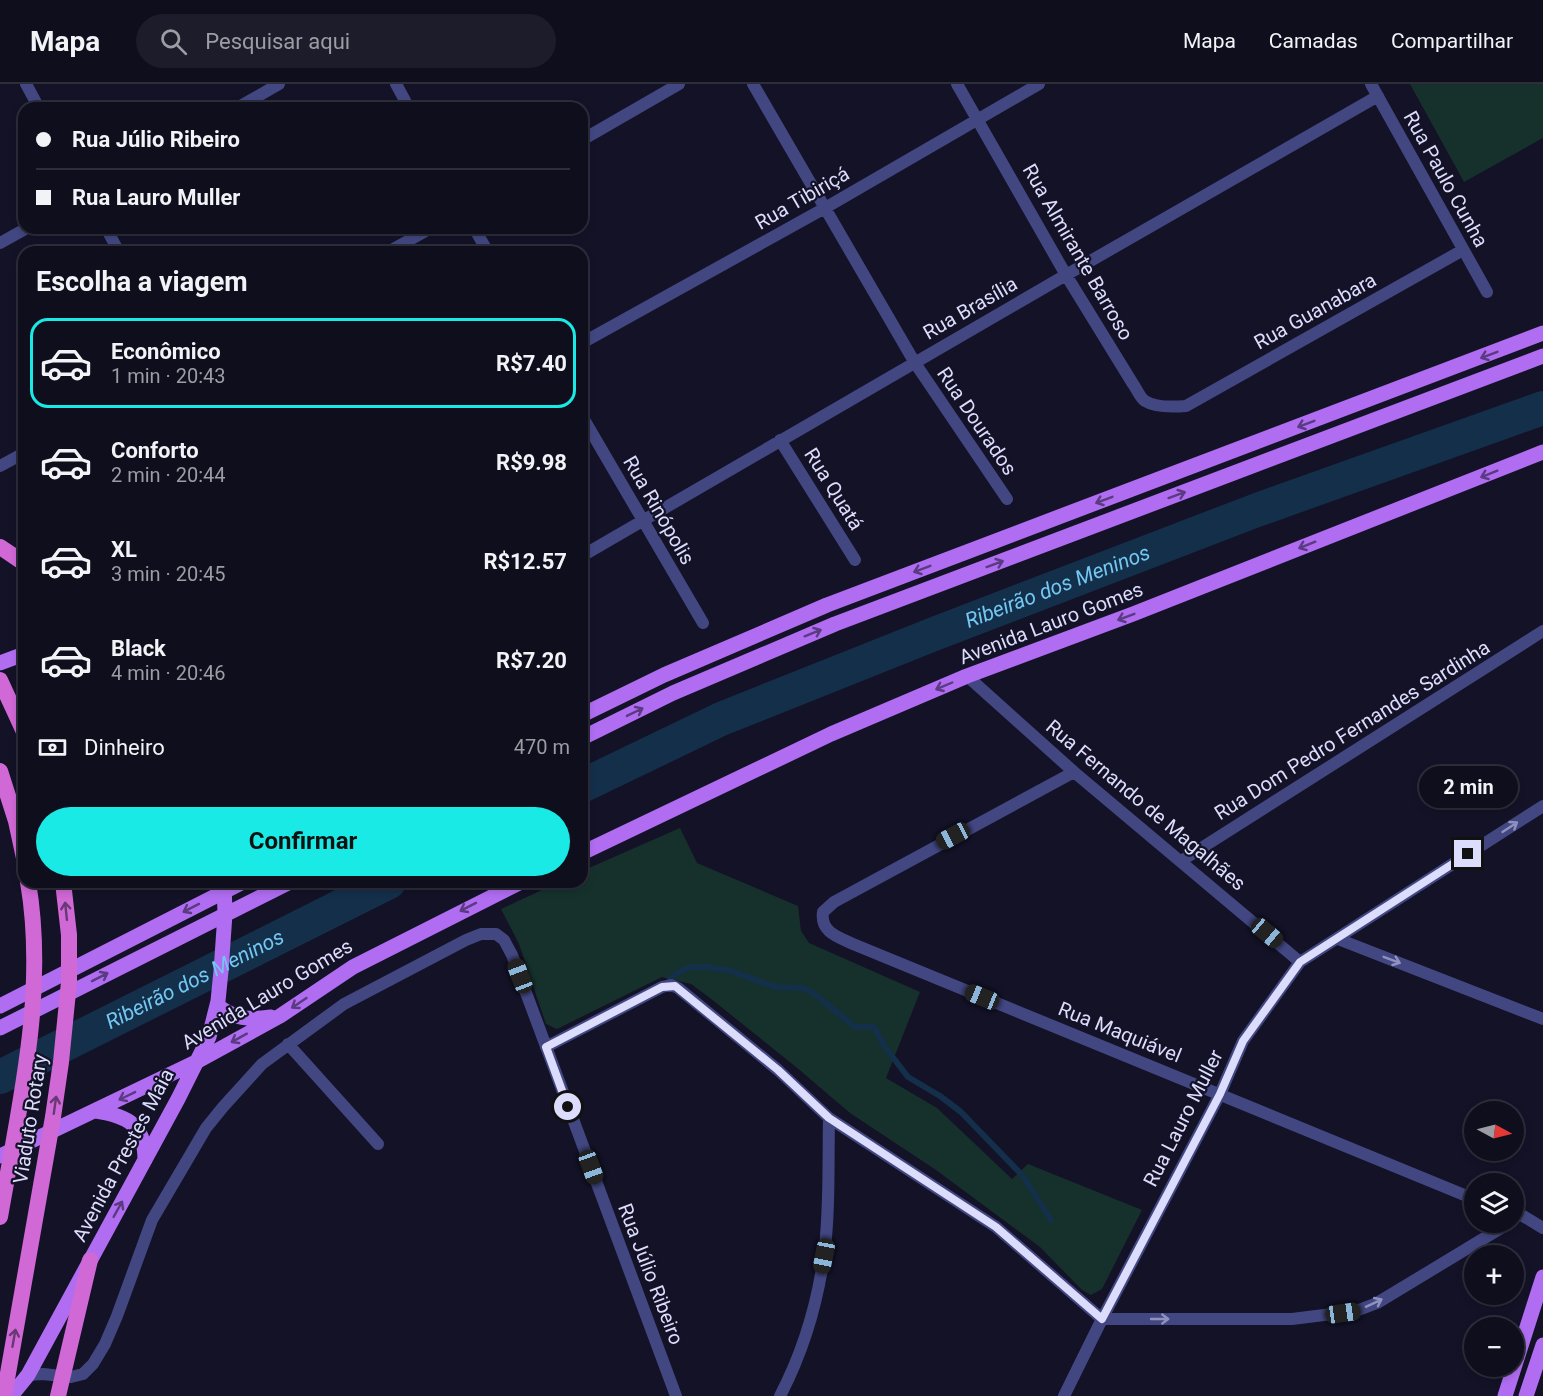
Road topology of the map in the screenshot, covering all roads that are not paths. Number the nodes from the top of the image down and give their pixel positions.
1 (26, 84) edge
2 (279, 84) edge
3 (396, 84) edge
4 (679, 84) edge
5 (753, 84) edge
6 (957, 84) edge
7 (1039, 84) edge
8 (1371, 84) edge
9 (1378, 96) junction
10 (36, 102) edge
11 (248, 102) edge
12 (406, 102) edge
13 (978, 118) junction
14 (588, 137) edge
15 (825, 208) junction
16 (18, 233) edge
17 (420, 234) edge
18 (0, 243) edge
19 (399, 246) edge
20 (1463, 250) junction
21 (1066, 274) junction
22 (1487, 292) dead end
23 (1543, 333) edge
24 (588, 340) edge
25 (1543, 356) edge
26 (915, 363) junction
27 (1186, 406) joint
28 (588, 426) edge
29 (780, 440) junction
30 (1543, 452) edge
31 (18, 456) edge
32 (0, 466) edge
33 (1007, 499) dead end
34 (643, 520) junction
35 (0, 547) edge
36 (588, 552) edge
37 (18, 559) edge
38 (855, 560) dead end
39 (703, 623) dead end
40 (1543, 631) edge
41 (18, 656) edge
42 (0, 663) edge
43 (968, 676) junction
44 (0, 680) edge
45 (588, 712) edge
46 (18, 719) edge
47 (588, 735) edge
48 (0, 771) edge
49 (1074, 772) junction
50 (1543, 806) edge
51 (18, 830) edge
52 (588, 850) edge
53 (1181, 861) junction
54 (29, 888) edge
55 (64, 888) edge
56 (220, 888) edge
57 (224, 888) edge
58 (278, 888) edge
59 (509, 888) edge
60 (225, 914) junction
61 (1338, 939) junction
62 (1300, 962) junction
63 (217, 1003) junction
64 (0, 1006) edge
65 (280, 1016) junction
66 (1543, 1019) edge
67 (0, 1028) edge
68 (288, 1044) junction
69 (546, 1047) junction
70 (198, 1061) junction
71 (1220, 1094) junction
72 (96, 1111) junction
73 (829, 1118) junction
74 (378, 1144) dead end
75 (0, 1156) edge
76 (145, 1160) junction
77 (1464, 1195) edge
78 (0, 1217) edge
79 (1524, 1221) edge
80 (1543, 1228) edge
81 (1491, 1233) edge
82 (90, 1260) junction
83 (1543, 1277) edge
84 (1102, 1319) junction
85 (1543, 1345) edge
86 (28, 1375) junction
87 (62, 1377) junction
88 (4, 1396) edge
89 (11, 1396) edge
90 (58, 1396) edge
91 (64, 1396) edge
92 (676, 1396) edge
93 (781, 1396) edge
94 (1064, 1396) edge
95 (1505, 1396) edge
96 (1526, 1396) edge

1 - 10 street
2 - 11 street
3 - 12 street
4 - 14 street
5 - 15 street, Rua Dourados
6 - 13 street, Rua Almirante Barroso
7 - 13 street, Rua Tibiriçá
8 - 9 street, Rua Paulo Cunha
9 - 20 street, Rua Paulo Cunha
9 - 21 street, Rua Brasília
13 - 15 street, Rua Tibiriçá
13 - 21 street, Rua Almirante Barroso
15 - 24 street, Rua Tibiriçá
15 - 26 street, Rua Dourados
16 - 18 street
17 - 19 street
20 - 22 street, Rua Paulo Cunha
20 - 27 street, Rua Guanabara
21 - 26 street, Rua Brasília
21 - 27 street, Rua Almirante Barroso
23 -> 45 main road
47 -> 25 main road
26 - 29 street, Rua Brasília
26 - 33 street, Rua Dourados
28 - 34 street, Rua Rinópolis
29 - 34 street, Rua Brasília
29 - 38 street, Rua Quatá
30 -> 43 main road, Avenida Lauro Gomes
31 - 32 street
34 - 36 street, Rua Brasília
34 - 39 street, Rua Rinópolis
35 - 37 highway
40 - 53 street, Rua Dom Pedro Fernandes Sardinha
41 - 42 main road
43 - 49 street, Rua Fernando de Magalhães
43 -> 52 main road, Avenida Lauro Gomes
44 - 46 highway
48 - 51 highway
49 - 53 street, Rua Fernando de Magalhães
49 - 71 street, Rua Maquiável
61 -> 50 street, Rua Lauro Muller
53 - 62 street, Rua Fernando de Magalhães
54 - 78 highway, Viaduto Rotary, bridge
88 -> 55 highway, Viaduto Rotary, bridge
56 -> 64 main road
57 - 60 main road, Avenida Prestes Maia
58 - 60 main road
59 -> 65 main road, Avenida Lauro Gomes
60 - 63 main road, Avenida Prestes Maia
67 -> 60 main road
61 - 62 street, Rua Lauro Muller
61 -> 66 street
62 - 71 street, Rua Lauro Muller
63 - 65 main road
63 - 70 main road, Avenida Prestes Maia
65 -> 70 main road, Avenida Lauro Gomes
68 - 69 street, Rua Júlio Ribeiro
68 - 74 street
68 - 87 street
69 - 73 street
69 - 92 street, Rua Júlio Ribeiro
70 -> 72 main road, Avenida Lauro Gomes
70 - 76 main road, Avenida Prestes Maia
71 - 77 street, Rua Maquiável
71 - 84 street, Rua Lauro Muller
72 - 75 main road, Avenida Lauro Gomes
72 - 76 main road
73 - 84 street
73 - 93 street
82 -> 76 main road, Avenida Prestes Maia
79 - 80 street
84 -> 81 street
82 - 86 main road, Avenida Prestes Maia
82 - 87 highway
83 - 95 main road
84 - 94 street, Rua Lauro Muller
85 - 96 main road
86 - 87 street
86 - 89 main road, Avenida Prestes Maia
87 - 90 highway
87 - 91 street

